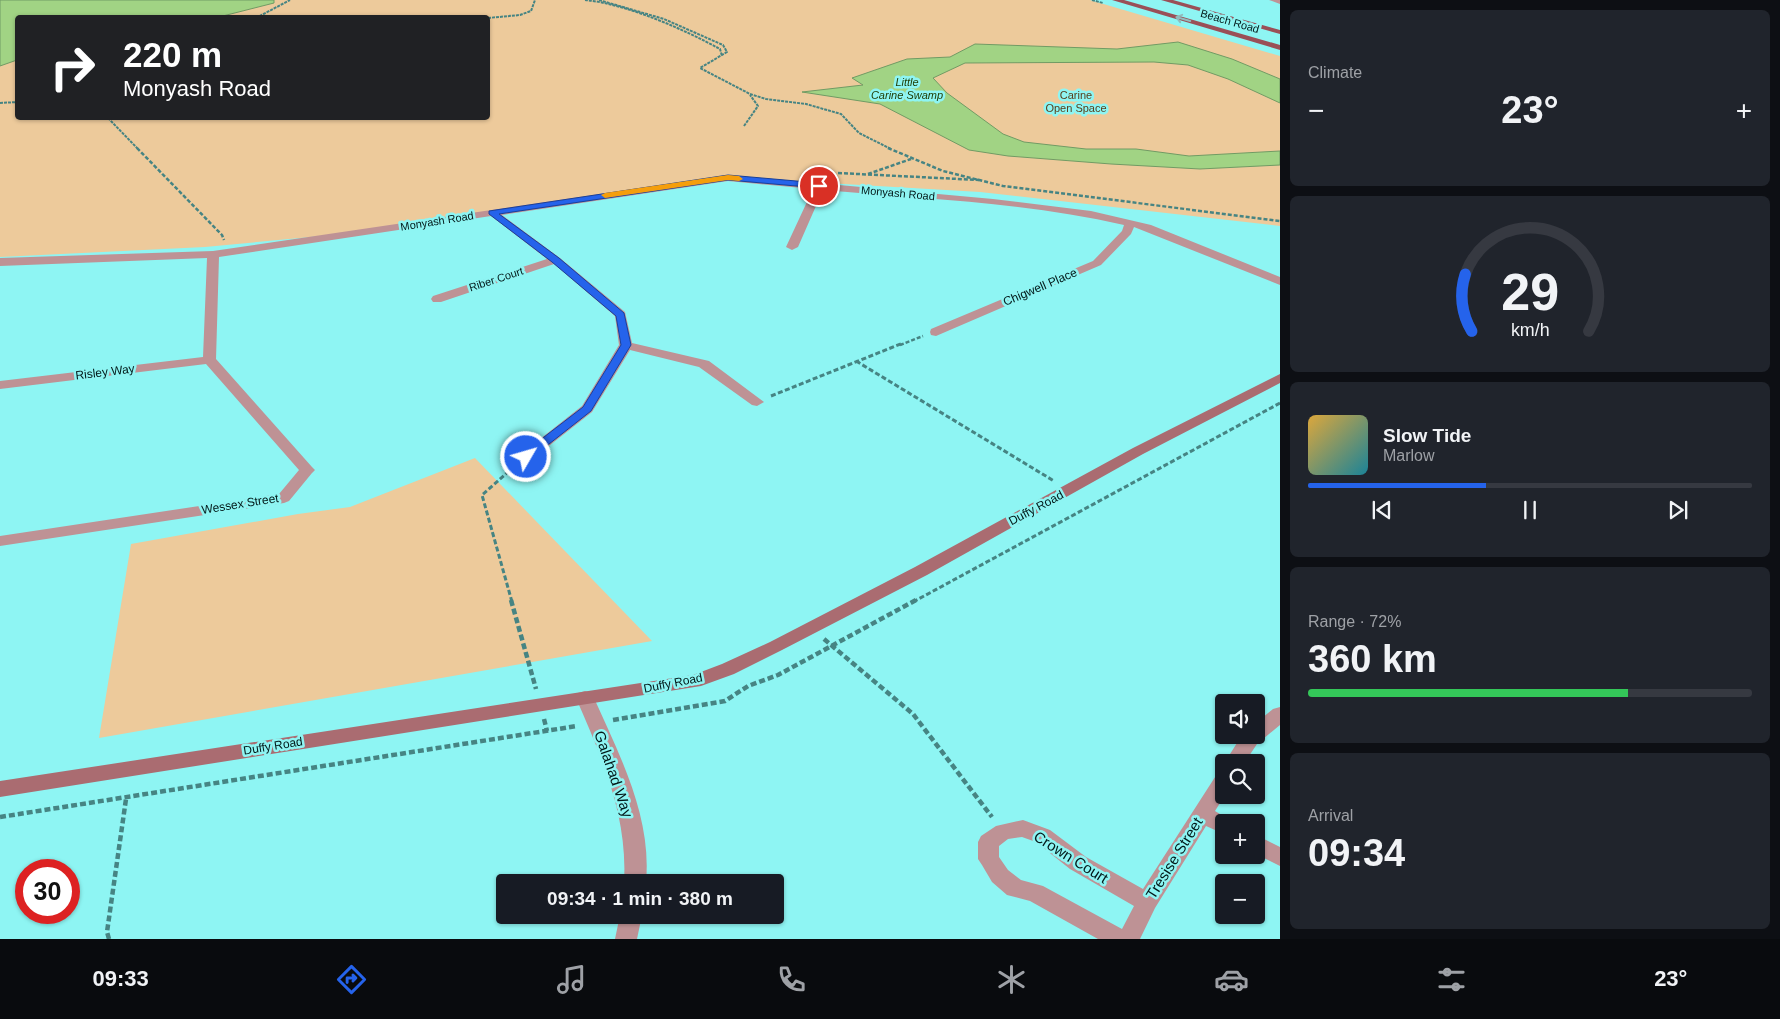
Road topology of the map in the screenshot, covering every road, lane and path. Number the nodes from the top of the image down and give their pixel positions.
1 (290, 0) edge
2 (535, 0) edge
3 (584, 0) edge
4 (599, 0) edge
5 (1116, 0) edge
6 (1166, 0) edge
7 (1273, 0) edge
8 (1280, 2) edge
9 (262, 15) edge
10 (490, 18) edge
11 (1280, 32) edge
12 (1280, 48) edge
13 (722, 56) junction
14 (750, 94) junction
15 (15, 102) edge
16 (0, 103) edge
17 (110, 120) edge
18 (846, 120) junction
19 (840, 121) dead end
20 (744, 126) dead end
21 (912, 158) junction
22 (866, 174) dead end
23 (819, 186) junction
24 (492, 212) junction
25 (1280, 222) edge
26 (1130, 223) junction
27 (792, 247) dead end
28 (213, 254) junction
29 (556, 260) junction
30 (0, 262) edge
31 (1280, 281) edge
32 (437, 299) dead end
33 (936, 332) joint
34 (626, 345) junction
35 (210, 360) junction
36 (856, 360) junction
37 (1280, 378) edge
38 (0, 385) edge
39 (756, 402) joint
40 (1280, 403) edge
41 (526, 457) joint
42 (1070, 491) junction
43 (0, 541) edge
44 (810, 628) junction
45 (832, 646) junction
46 (535, 684) dead end
47 (585, 698) junction
48 (1280, 714) edge
49 (596, 723) junction
50 (1265, 726) edge
51 (0, 789) edge
52 (1215, 794) edge
53 (126, 799) junction
54 (1202, 813) junction
55 (0, 818) edge
56 (1215, 821) edge
57 (1004, 832) junction
58 (1265, 849) edge
59 (1280, 857) edge
60 (636, 874) edge
61 (1147, 902) junction
62 (629, 924) edge
63 (109, 939) edge
64 (626, 939) edge
65 (1119, 939) edge
66 (1128, 939) edge

1 - 9 path
2 - 10 path
3 - 13 path
4 - 13 path
12 -> 5 main road, Beach Road
6 - 11 main road, Beach Road
7 - 8 street
13 - 14 path
14 - 18 path
14 - 20 path
15 - 16 path
17 - 28 path
18 - 19 path
18 - 21 path
21 - 22 path
21 - 25 path
23 - 24 street, Monyash Road
23 - 26 street, Monyash Road
23 - 27 street
24 - 28 street, Monyash Road
24 - 29 street
26 - 31 street, Monyash Road
26 - 33 street, Chigwell Place
28 - 30 street, Monyash Road
28 - 35 street
29 - 32 street, Riber Court
29 - 34 street
33 - 36 path
34 - 39 street
34 - 41 street
35 - 38 street, Risley Way
35 - 43 street, Wessex Street
36 - 39 path
36 - 42 path
37 - 42 main road, Duffy Road
40 - 45 path
41 - 46 path
42 - 44 main road, Duffy Road
44 - 45 path
44 - 47 main road, Duffy Road
45 - 49 path
45 - 57 path
47 - 49 street, Galahad Way
47 - 51 main road, Duffy Road
48 - 50 street
49 - 53 path
49 - 60 street, Galahad Way
52 - 54 street, Tresise Street
53 - 55 path
53 - 63 path
54 - 56 street
54 - 61 street, Tresise Street
57 - 61 street, Crown Court
57 - 65 street
58 - 59 street
61 - 66 street, Tresise Street
62 - 64 street

